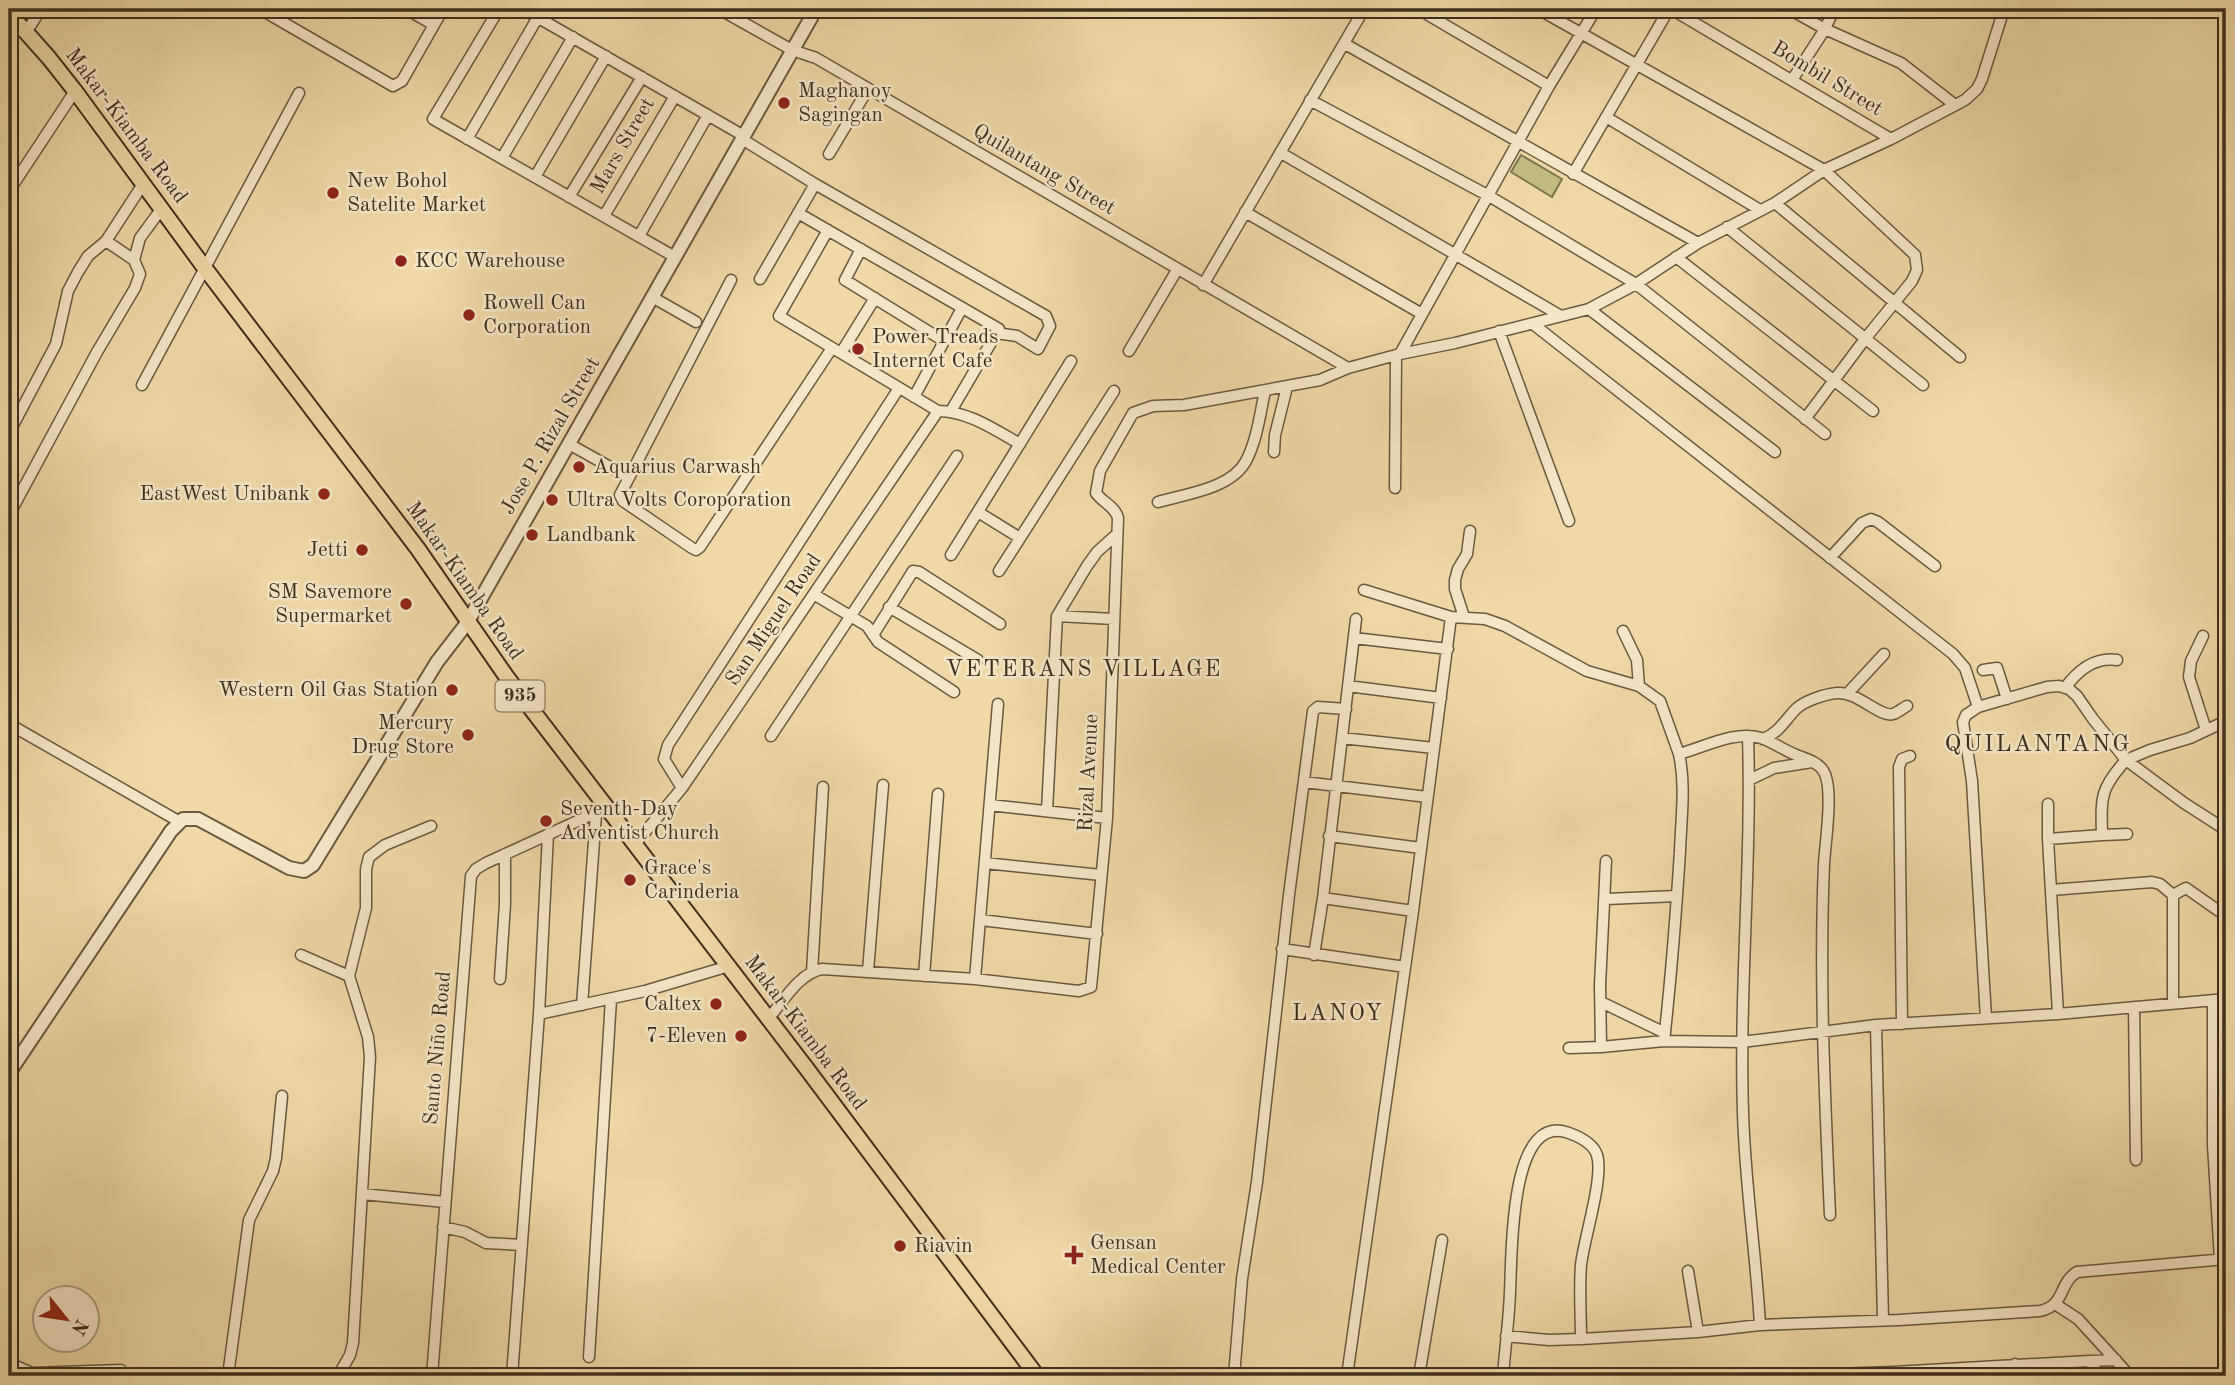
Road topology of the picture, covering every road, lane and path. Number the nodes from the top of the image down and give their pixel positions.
1 (41, 9) edge
2 (260, 9) edge
3 (406, 9) edge
4 (443, 9) edge
5 (499, 9) edge
6 (523, 9) edge
7 (719, 9) edge
8 (816, 9) edge
9 (1364, 9) edge
10 (1418, 9) edge
11 (1538, 9) edge
12 (1596, 9) edge
13 (1670, 9) edge
14 (1788, 9) edge
15 (1834, 9) edge
16 (2004, 9) edge
17 (9, 12) edge
18 (538, 17) junction
19 (434, 25) junction
20 (1825, 29) junction
21 (27, 31) junction
22 (1581, 33) junction
23 (573, 37) junction
24 (1345, 44) junction
25 (792, 50) junction
26 (606, 56) junction
27 (1636, 65) junction
28 (642, 77) junction
29 (1792, 80) junction
30 (1549, 86) junction
31 (868, 89) junction
32 (75, 91) junction
33 (299, 93) dead end
34 (675, 96) junction
35 (1310, 100) junction
36 (1955, 105) junction
37 (708, 115) junction
38 (1606, 117) junction
39 (743, 137) junction
40 (467, 139) junction
41 (1891, 139) junction
42 (1517, 142) junction
43 (1281, 153) junction
44 (830, 154) dead end
45 (502, 159) junction
46 (1824, 170) junction
47 (1573, 174) junction
48 (535, 177) junction
49 (143, 184) junction
50 (815, 184) junction
51 (9, 191) edge
52 (1489, 196) junction
53 (569, 197) junction
54 (1775, 203) junction
55 (162, 208) junction
56 (1760, 210) junction
57 (1245, 212) junction
58 (799, 213) junction
59 (604, 216) junction
60 (1727, 227) junction
61 (828, 230) junction
62 (639, 236) junction
63 (106, 241) junction
64 (1698, 243) junction
65 (861, 249) junction
66 (1457, 254) junction
67 (675, 257) junction
68 (1676, 257) junction
69 (134, 260) junction
70 (204, 267) junction
71 (1177, 270) junction
72 (731, 279) dead end
73 (760, 279) dead end
74 (1636, 284) junction
75 (1203, 285) junction
76 (652, 297) junction
77 (875, 298) junction
78 (1894, 302) junction
79 (962, 308) junction
80 (1589, 309) junction
81 (1422, 314) junction
82 (1561, 316) junction
83 (696, 322) dead end
84 (1533, 324) junction
85 (1499, 331) junction
86 (996, 333) junction
87 (1865, 339) junction
88 (944, 341) junction
89 (837, 350) junction
90 (1129, 351) dead end
91 (1398, 354) junction
92 (1960, 357) dead end
93 (1071, 361) dead end
94 (1348, 368) junction
95 (1834, 380) junction
96 (142, 385) dead end
97 (1923, 385) dead end
98 (1287, 387) junction
99 (899, 388) junction
100 (1114, 391) dead end
101 (1265, 391) junction
102 (914, 397) junction
103 (938, 411) junction
104 (951, 411) junction
105 (1873, 411) dead end
106 (1805, 419) junction
107 (9, 433) edge
108 (1825, 434) dead end
109 (569, 444) junction
110 (1020, 444) junction
111 (1274, 452) dead end
112 (1775, 453) dead end
113 (957, 456) dead end
114 (628, 477) junction
115 (1395, 488) dead end
116 (1158, 502) dead end
117 (978, 512) junction
118 (9, 515) edge
119 (1569, 521) dead end
120 (1470, 531) dead end
121 (1117, 534) junction
122 (1020, 538) junction
123 (951, 555) dead end
124 (1830, 558) junction
125 (1935, 566) dead end
126 (999, 571) dead end
127 (1364, 590) dead end
128 (815, 595) junction
129 (889, 607) junction
130 (1057, 616) junction
131 (851, 617) junction
132 (1451, 617) junction
133 (1464, 617) junction
134 (1114, 619) junction
135 (1356, 619) dead end
136 (467, 623) junction
137 (1000, 624) dead end
138 (1623, 631) dead end
139 (873, 635) junction
140 (2203, 636) dead end
141 (1354, 638) junction
142 (1448, 649) junction
143 (1884, 654) dead end
144 (978, 660) dead end
145 (2117, 660) dead end
146 (1983, 670) dead end
147 (1348, 686) junction
148 (1639, 686) junction
149 (2065, 688) junction
150 (954, 692) dead end
151 (1847, 694) junction
152 (1441, 698) junction
153 (2007, 699) junction
154 (998, 704) dead end
155 (1907, 706) dead end
156 (1979, 707) junction
157 (1346, 709) junction
158 (2226, 721) edge
159 (9, 724) edge
160 (2206, 730) junction
161 (771, 736) dead end
162 (1748, 736) junction
163 (1342, 738) junction
164 (1763, 739) junction
165 (1434, 748) junction
166 (1679, 754) junction
167 (1910, 756) dead end
168 (2126, 760) junction
169 (1812, 762) junction
170 (1749, 780) junction
171 (1304, 782) junction
172 (884, 785) dead end
173 (823, 787) dead end
174 (1335, 787) junction
175 (682, 788) junction
176 (938, 794) dead end
177 (1427, 797) junction
178 (2048, 804) dead end
179 (990, 805) junction
180 (602, 811) junction
181 (1047, 811) junction
182 (1107, 818) junction
183 (180, 822) junction
184 (431, 825) dead end
185 (2226, 830) edge
186 (548, 834) junction
187 (2127, 834) dead end
188 (2102, 835) junction
189 (1329, 836) junction
190 (2049, 839) junction
191 (635, 844) junction
192 (1421, 848) junction
193 (505, 854) junction
194 (1606, 862) dead end
195 (985, 863) junction
196 (1101, 875) junction
197 (2051, 890) junction
198 (2173, 895) junction
199 (1677, 896) junction
200 (1323, 898) junction
201 (1606, 899) junction
202 (1413, 911) junction
203 (2226, 916) edge
204 (981, 920) junction
205 (1097, 934) junction
206 (1282, 949) junction
207 (302, 955) dead end
208 (1314, 955) junction
209 (729, 966) junction
210 (1405, 967) junction
211 (868, 971) junction
212 (812, 972) junction
213 (924, 975) junction
214 (349, 976) junction
215 (500, 979) dead end
216 (975, 979) junction
217 (611, 999) junction
218 (2226, 999) edge
219 (2213, 1001) junction
220 (1601, 1002) junction
221 (2173, 1003) junction
222 (582, 1005) junction
223 (2134, 1006) junction
224 (539, 1014) junction
225 (2058, 1014) junction
226 (768, 1018) junction
227 (1986, 1018) junction
228 (1902, 1024) junction
229 (1876, 1025) junction
230 (1822, 1030) junction
231 (1664, 1037) junction
232 (1742, 1042) junction
233 (1601, 1047) junction
234 (1569, 1048) dead end
235 (9, 1073) edge
236 (282, 1096) dead end
237 (2136, 1160) dead end
238 (362, 1194) junction
239 (445, 1202) junction
240 (1830, 1215) dead end
241 (443, 1227) junction
242 (1442, 1240) dead end
243 (522, 1245) junction
244 (2223, 1259) edge
245 (1688, 1271) dead end
246 (2055, 1304) junction
247 (1883, 1320) junction
248 (1760, 1325) junction
249 (1698, 1332) junction
250 (1506, 1336) junction
251 (1581, 1339) junction
252 (589, 1357) dead end
253 (2089, 1360) junction
254 (2116, 1360) junction
255 (9, 1363) edge
256 (2015, 1364) junction
257 (121, 1370) dead end
258 (1963, 1372) edge
259 (1870, 1374) edge
260 (1895, 1374) edge
261 (229, 1376) edge
262 (338, 1376) edge
263 (432, 1376) edge
264 (512, 1376) edge
265 (1037, 1376) edge
266 (1234, 1376) edge
267 (1347, 1376) edge
268 (1419, 1376) edge
269 (1503, 1376) edge
270 (1780, 1376) edge
271 (2025, 1376) edge
272 (2101, 1376) edge
273 (2130, 1376) edge

1 - 21 street
2 - 19 street
3 - 19 street
4 - 19 street
5 - 40 street
6 - 18 street
7 - 25 street, Quilantang Street
8 - 25 street, Jose P. Rizal Street
9 - 24 street
10 - 30 street
11 - 22 street
12 - 22 street
13 - 27 street
13 - 29 street, Bombil Street
14 - 20 street
15 - 20 street
16 - 36 street
17 - 21 main road, Makar-Kiamba Road / 935
18 - 23 street
18 - 40 street
20 - 29 street
20 - 36 street
21 - 32 main road, Makar-Kiamba Road / 935
22 - 27 street
22 - 30 street
23 - 26 street
23 - 45 street
24 - 35 street
24 - 42 street
25 - 31 street, Quilantang Street
25 - 39 street, Jose P. Rizal Street
26 - 28 street
26 - 48 street
27 - 38 street
27 - 46 street
28 - 34 street
28 - 53 street
29 - 41 street, Bombil Street
30 - 42 street
31 - 44 street
31 - 71 street, Quilantang Street
32 - 49 main road, Makar-Kiamba Road / 935
32 - 51 street
33 - 70 street
34 - 37 street
34 - 59 street, Mars Street
35 - 43 street
35 - 52 street
36 - 41 street
37 - 39 street
37 - 62 street
38 - 47 street
38 - 56 street
39 - 50 street
39 - 67 street, Jose P. Rizal Street
40 - 45 street
41 - 46 street
42 - 47 street
42 - 52 street
43 - 57 street
43 - 66 street
45 - 48 street
46 - 54 street
46 - 78 street
47 - 64 street
48 - 53 street
49 - 55 main road, Makar-Kiamba Road / 935
49 - 63 street
50 - 58 street
50 - 86 street
52 - 66 street
52 - 74 street
53 - 59 street
54 - 56 street
54 - 78 street
55 - 69 street
55 - 70 main road, Makar-Kiamba Road / 935
56 - 60 street
57 - 75 street
57 - 81 street
58 - 61 street
58 - 73 street
59 - 62 street
60 - 64 street
60 - 87 street
61 - 65 street
61 - 89 street
62 - 67 street
63 - 69 street
63 - 107 street
64 - 68 street
65 - 77 street
65 - 79 street
66 - 81 street
66 - 82 street
67 - 76 street, Jose P. Rizal Street
68 - 74 street
68 - 95 street
69 - 118 street
70 - 96 street
70 - 136 main road, Makar-Kiamba Road / 935
71 - 75 street, Quilantang Street
71 - 90 street
72 - 114 street
74 - 80 street
74 - 106 street
75 - 94 street, Quilantang Street
76 - 83 street
76 - 109 street, Jose P. Rizal Street
77 - 88 street
77 - 89 street
78 - 87 street
78 - 92 street
79 - 86 street
79 - 88 street
80 - 82 street
80 - 112 street
81 - 91 street
82 - 84 street
84 - 85 street
84 - 124 street
85 - 91 street
85 - 119 street
86 - 104 street
87 - 95 street
87 - 97 street
88 - 102 street
89 - 99 street
89 - 114 street
91 - 94 street
91 - 115 street
93 - 110 street
94 - 98 street
95 - 105 street
95 - 106 street
98 - 101 street
98 - 111 street
99 - 102 street
99 - 175 street
100 - 122 street
101 - 116 street
101 - 121 street, Rizal Avenue
102 - 103 street
103 - 104 street
103 - 128 street, San Miguel Road
104 - 110 street
106 - 108 street
109 - 114 street
109 - 136 street, Jose P. Rizal Street
110 - 117 street
113 - 131 street
117 - 122 street
117 - 123 street
120 - 133 street
121 - 130 street
121 - 134 street, Rizal Avenue
122 - 126 street
124 - 125 street
124 - 156 street
127 - 132 street
128 - 131 street
128 - 175 street, San Miguel Road
129 - 137 street
129 - 139 street
129 - 144 street
130 - 134 street
130 - 181 street
131 - 139 street
131 - 161 street
132 - 133 street
132 - 142 street
133 - 148 street
134 - 182 street, Rizal Avenue
135 - 141 street
136 - 180 main road, Makar-Kiamba Road / 935
136 - 183 street, Jose P. Rizal Street
138 - 148 street
139 - 150 street
140 - 160 street
141 - 142 street
141 - 147 street
142 - 152 street
143 - 151 street
145 - 149 street
146 - 153 street
147 - 152 street
147 - 157 street
148 - 166 street
149 - 153 street
149 - 168 street
151 - 155 street
151 - 164 street
152 - 165 street
153 - 156 street
154 - 179 street
156 - 227 street
157 - 163 street
157 - 171 street
158 - 160 street
159 - 183 street
160 - 168 street
162 - 164 street
162 - 166 street
162 - 170 street
163 - 165 street
163 - 174 street
164 - 169 street
165 - 177 street
166 - 199 street
167 - 228 street
168 - 185 street
168 - 188 street
169 - 170 street
169 - 230 street
170 - 232 street
171 - 174 street
171 - 206 street
172 - 211 street
173 - 212 street
174 - 177 street
174 - 189 street
175 - 191 street, San Miguel Road
176 - 213 street
177 - 192 street
178 - 190 street
179 - 181 street
179 - 195 street
180 - 186 street, Santo Niño Road
180 - 191 main road, Makar-Kiamba Road / 935
180 - 222 street
181 - 182 street
182 - 196 street, Rizal Avenue
183 - 235 street
184 - 214 street
186 - 193 street, Santo Niño Road
186 - 224 street
187 - 188 street
188 - 190 street
189 - 192 street
189 - 200 street
190 - 197 street
191 - 209 main road, Makar-Kiamba Road / 935
192 - 202 street
193 - 215 street
193 - 239 street, Santo Niño Road
194 - 201 street
195 - 196 street
195 - 204 street
196 - 205 street, Rizal Avenue
197 - 198 street
197 - 225 street
198 - 203 street
198 - 221 street
199 - 201 street
199 - 231 street
200 - 202 street
200 - 208 street
201 - 220 street
202 - 210 street
204 - 205 street
204 - 216 street
205 - 216 street, Rizal Avenue
206 - 208 street
206 - 266 street
207 - 214 street
208 - 210 street
209 - 217 street
209 - 226 main road, Makar-Kiamba Road / 935
210 - 267 street
211 - 212 street
211 - 213 street
212 - 226 street
213 - 216 street
214 - 238 street
217 - 222 street
217 - 252 street
218 - 219 street
219 - 221 street
219 - 244 street
220 - 231 street
220 - 233 street
221 - 223 street
222 - 224 street
223 - 225 street
223 - 237 street
224 - 243 street
225 - 227 street
226 - 265 main road, Makar-Kiamba Road / 935
227 - 228 street
228 - 229 street
229 - 230 street
229 - 247 street
230 - 232 street
230 - 240 street
231 - 232 street
231 - 233 street
232 - 248 street
233 - 234 street
236 - 261 street
238 - 239 street
238 - 262 street
239 - 241 street, Santo Niño Road
241 - 243 street
241 - 263 street, Santo Niño Road
242 - 268 street
243 - 264 street
244 - 246 street
245 - 249 street
246 - 247 street
246 - 254 street
247 - 248 street
248 - 249 street
249 - 251 street
250 - 251 street
250 - 251 street
250 - 269 street
253 - 254 street
253 - 256 street
253 - 272 street
254 - 273 street
255 - 257 street
256 - 258 street
256 - 271 street
258 - 260 street
259 - 260 street
259 - 270 street

